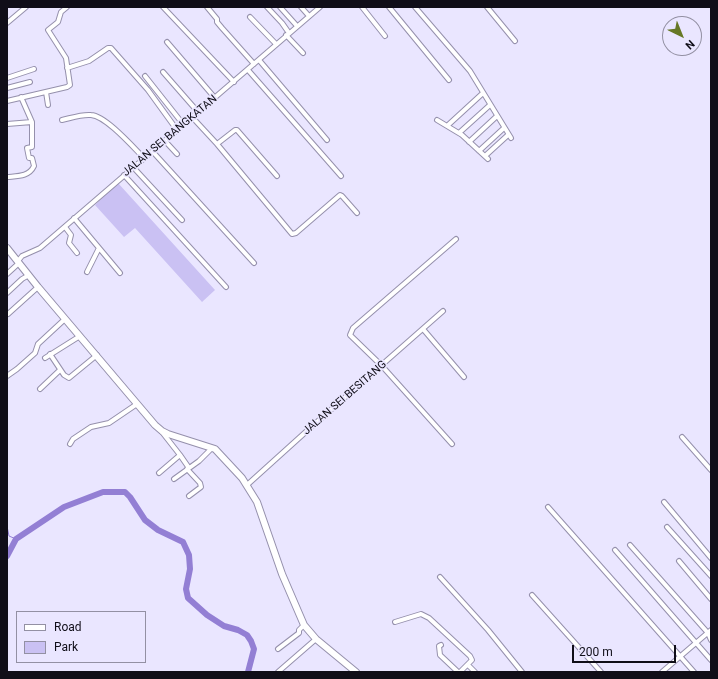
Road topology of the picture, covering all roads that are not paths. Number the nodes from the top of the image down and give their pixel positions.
1 (26, 7) edge
2 (67, 7) edge
3 (163, 7) edge
4 (207, 7) edge
5 (267, 7) edge
6 (280, 7) edge
7 (301, 7) edge
8 (320, 7) edge
9 (362, 7) edge
10 (389, 7) edge
11 (415, 7) edge
12 (487, 7) edge
13 (309, 16) junction
14 (250, 17) dead end
15 (7, 23) edge
16 (297, 26) junction
17 (288, 34) junction
18 (385, 36) dead end
19 (515, 40) dead end
20 (167, 42) dead end
21 (276, 44) junction
22 (303, 53) dead end
23 (259, 60) junction
24 (254, 64) junction
25 (67, 68) junction
26 (34, 69) dead end
27 (248, 70) junction
28 (164, 72) dead end
29 (145, 76) dead end
30 (7, 78) edge
31 (450, 80) dead end
32 (30, 82) dead end
33 (234, 82) junction
34 (7, 88) edge
35 (46, 92) junction
36 (483, 93) junction
37 (21, 98) junction
38 (215, 98) junction
39 (7, 101) edge
40 (48, 105) dead end
41 (490, 105) junction
42 (198, 112) junction
43 (497, 116) junction
44 (192, 117) junction
45 (62, 120) dead end
46 (437, 120) dead end
47 (32, 122) junction
48 (7, 124) edge
49 (183, 124) junction
50 (447, 126) junction
51 (504, 128) junction
52 (177, 130) junction
53 (459, 133) junction
54 (327, 140) dead end
55 (165, 141) junction
56 (470, 142) junction
57 (217, 144) junction
58 (479, 151) junction
59 (152, 152) junction
60 (177, 154) dead end
61 (144, 158) junction
62 (133, 167) junction
63 (124, 175) junction
64 (277, 176) dead end
65 (341, 176) dead end
66 (7, 177) edge
67 (357, 213) dead end
68 (74, 218) junction
69 (182, 220) dead end
70 (65, 227) junction
71 (456, 239) dead end
72 (7, 248) edge
73 (99, 248) junction
74 (77, 252) dead end
75 (18, 262) junction
76 (254, 263) dead end
77 (87, 272) dead end
78 (120, 273) dead end
79 (7, 274) edge
80 (29, 275) junction
81 (38, 287) junction
82 (226, 287) dead end
83 (7, 293) edge
84 (443, 311) dead end
85 (8, 314) dead end
86 (66, 318) junction
87 (424, 330) junction
88 (80, 336) junction
89 (50, 354) junction
90 (97, 355) junction
91 (45, 358) dead end
92 (382, 366) junction
93 (60, 370) junction
94 (7, 376) edge
95 (464, 377) dead end
96 (40, 389) dead end
97 (137, 404) junction
98 (162, 431) junction
99 (682, 437) dead end
100 (70, 444) dead end
101 (452, 444) dead end
102 (212, 447) junction
103 (180, 454) junction
104 (188, 468) junction
105 (711, 470) edge
106 (159, 473) dead end
107 (174, 478) dead end
108 (247, 485) junction
109 (189, 496) dead end
110 (664, 502) dead end
111 (548, 507) dead end
112 (667, 527) dead end
113 (630, 545) dead end
114 (615, 550) dead end
115 (711, 558) edge
116 (679, 561) dead end
117 (711, 576) edge
118 (440, 577) dead end
119 (532, 595) dead end
120 (711, 598) edge
121 (395, 622) dead end
122 (304, 625) junction
123 (710, 632) edge
124 (316, 639) junction
125 (711, 640) edge
126 (696, 643) junction
127 (441, 645) dead end
128 (278, 649) dead end
129 (680, 656) junction
130 (711, 660) edge
131 (468, 665) junction
132 (278, 672) edge
133 (356, 672) edge
134 (459, 672) edge
135 (475, 672) edge
136 (522, 672) edge
137 (601, 672) edge
138 (662, 672) edge
139 (694, 672) edge

1 - 15 street
2 - 25 street
3 - 33 street
4 - 24 street
5 - 17 street
6 - 16 street
7 - 13 street
8 - 13 street, JALAN SEI BANGKATAN
9 - 18 street
10 - 31 street
11 - 36 street
12 - 19 street
13 - 16 street, JALAN SEI BANGKATAN
14 - 21 street
16 - 17 street, JALAN SEI BANGKATAN
17 - 21 street, JALAN SEI BANGKATAN
17 - 22 street
20 - 38 street
21 - 23 street, JALAN SEI BANGKATAN
23 - 24 street, JALAN SEI BANGKATAN
23 - 54 street
24 - 27 street, JALAN SEI BANGKATAN
25 - 35 street
25 - 52 street
26 - 30 street
27 - 33 street, JALAN SEI BANGKATAN
27 - 65 street
28 - 42 street
29 - 49 street
32 - 34 street
33 - 38 street, JALAN SEI BANGKATAN
35 - 37 street
35 - 40 street
36 - 41 street
36 - 50 street
37 - 39 street
37 - 47 street
38 - 42 street, JALAN SEI BANGKATAN
41 - 43 street
41 - 53 street
42 - 44 street, JALAN SEI BANGKATAN
43 - 51 street
43 - 56 street
44 - 49 street, JALAN SEI BANGKATAN
44 - 57 street
45 - 61 street
46 - 50 street
47 - 48 street
47 - 66 street
49 - 52 street, JALAN SEI BANGKATAN
50 - 53 street
51 - 58 street
51 - 58 street
52 - 55 street, JALAN SEI BANGKATAN
53 - 56 street
55 - 59 street, JALAN SEI BANGKATAN
55 - 60 street
56 - 58 street
57 - 64 street
57 - 67 street
59 - 61 street, JALAN SEI BANGKATAN
59 - 76 street
61 - 62 street, JALAN SEI BANGKATAN
62 - 63 street, JALAN SEI BANGKATAN
62 - 69 street
63 - 68 street, JALAN SEI BANGKATAN
63 - 82 street
68 - 70 street, JALAN SEI BANGKATAN
68 - 73 street
70 - 74 street
70 - 75 street, JALAN SEI BANGKATAN
71 - 92 street
72 - 75 main road
73 - 77 street
73 - 78 street
75 - 79 street, JALAN SEI BANGKATAN
75 - 80 main road
80 - 81 main road
80 - 83 street
81 - 85 street
81 - 86 main road
84 - 87 street, JALAN SEI BESITANG
86 - 88 main road
86 - 94 street
87 - 92 street, JALAN SEI BESITANG
87 - 95 street
88 - 89 street
88 - 90 main road
89 - 91 street
89 - 93 street
90 - 93 street
90 - 97 main road
92 - 101 street
92 - 108 street, JALAN SEI BESITANG
93 - 96 street
97 - 98 main road
97 - 100 street
98 - 102 main road
98 - 103 street
99 - 105 street
102 - 104 street
102 - 108 main road
103 - 104 street
103 - 106 street
104 - 107 street
104 - 109 street
108 - 122 main road
110 - 115 street
111 - 129 street
112 - 117 street
113 - 123 street
114 - 126 street
116 - 120 street
118 - 136 street
119 - 137 street
121 - 131 street
122 - 124 main road
122 - 128 street
123 - 125 street
123 - 126 street
124 - 132 street
124 - 133 main road
126 - 129 street
126 - 130 street
127 - 134 street
129 - 138 street
129 - 139 street
131 - 134 street
131 - 135 street

